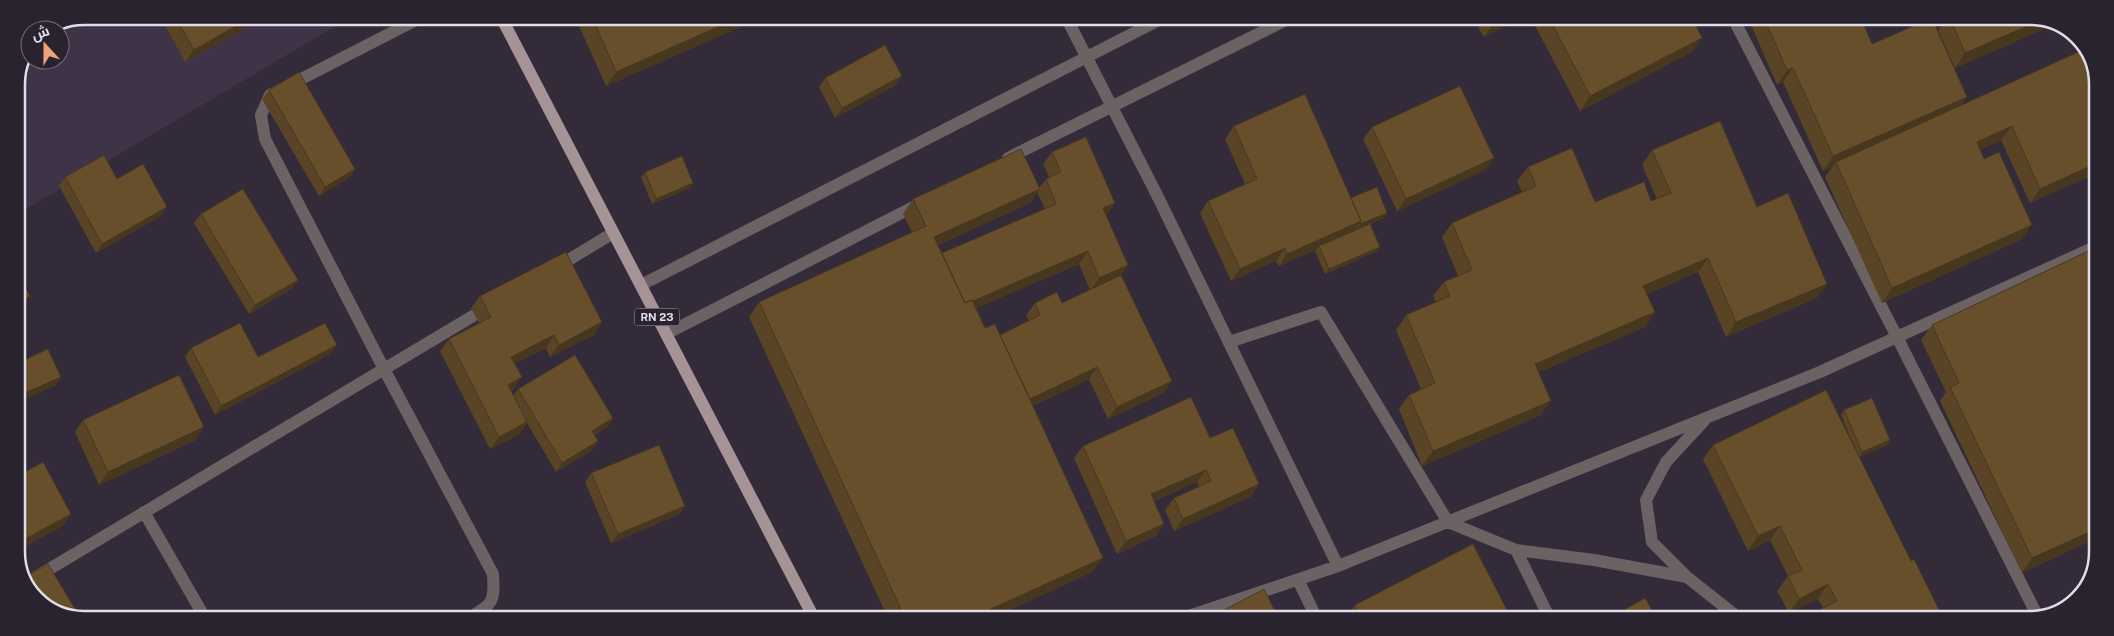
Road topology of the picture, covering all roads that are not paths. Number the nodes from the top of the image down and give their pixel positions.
1 (406, 25) edge
2 (505, 25) edge
3 (1070, 25) edge
4 (1149, 25) edge
5 (1276, 25) edge
6 (1737, 25) edge
7 (1086, 56) junction
8 (1111, 105) junction
9 (997, 164) edge
10 (928, 199) edge
11 (613, 233) junction
12 (2089, 250) edge
13 (545, 273) edge
14 (640, 285) junction
15 (503, 299) edge
16 (666, 334) junction
17 (1897, 337) junction
18 (1228, 342) junction
19 (384, 369) junction
20 (1707, 417) junction
21 (144, 512) junction
22 (1448, 522) junction
23 (1516, 550) junction
24 (1338, 566) junction
25 (1687, 577) junction
26 (32, 580) edge
27 (1298, 580) junction
28 (202, 611) edge
29 (481, 611) edge
30 (810, 611) edge
31 (1204, 611) edge
32 (1313, 611) edge
33 (1546, 611) edge
34 (1730, 611) edge
35 (2035, 611) edge

1 - 19 street
2 - 11 main road, RN 23
3 - 7 street
4 - 7 street
5 - 8 street
6 - 17 street
7 - 8 street
7 - 14 street
8 - 9 street
8 - 18 street
10 - 16 street
11 - 13 street
11 - 14 main road, RN 23
12 - 17 street
14 - 16 main road, RN 23
15 - 19 street
16 - 30 main road, RN 23
17 - 20 street
17 - 35 street
18 - 22 street
18 - 24 street
19 - 21 street
19 - 29 street
20 - 22 street
20 - 25 street
21 - 26 street
21 - 28 street
22 - 23 street
22 - 24 street
23 - 25 street
23 - 33 street
24 - 27 street
25 - 34 street
27 - 31 street
27 - 32 street

